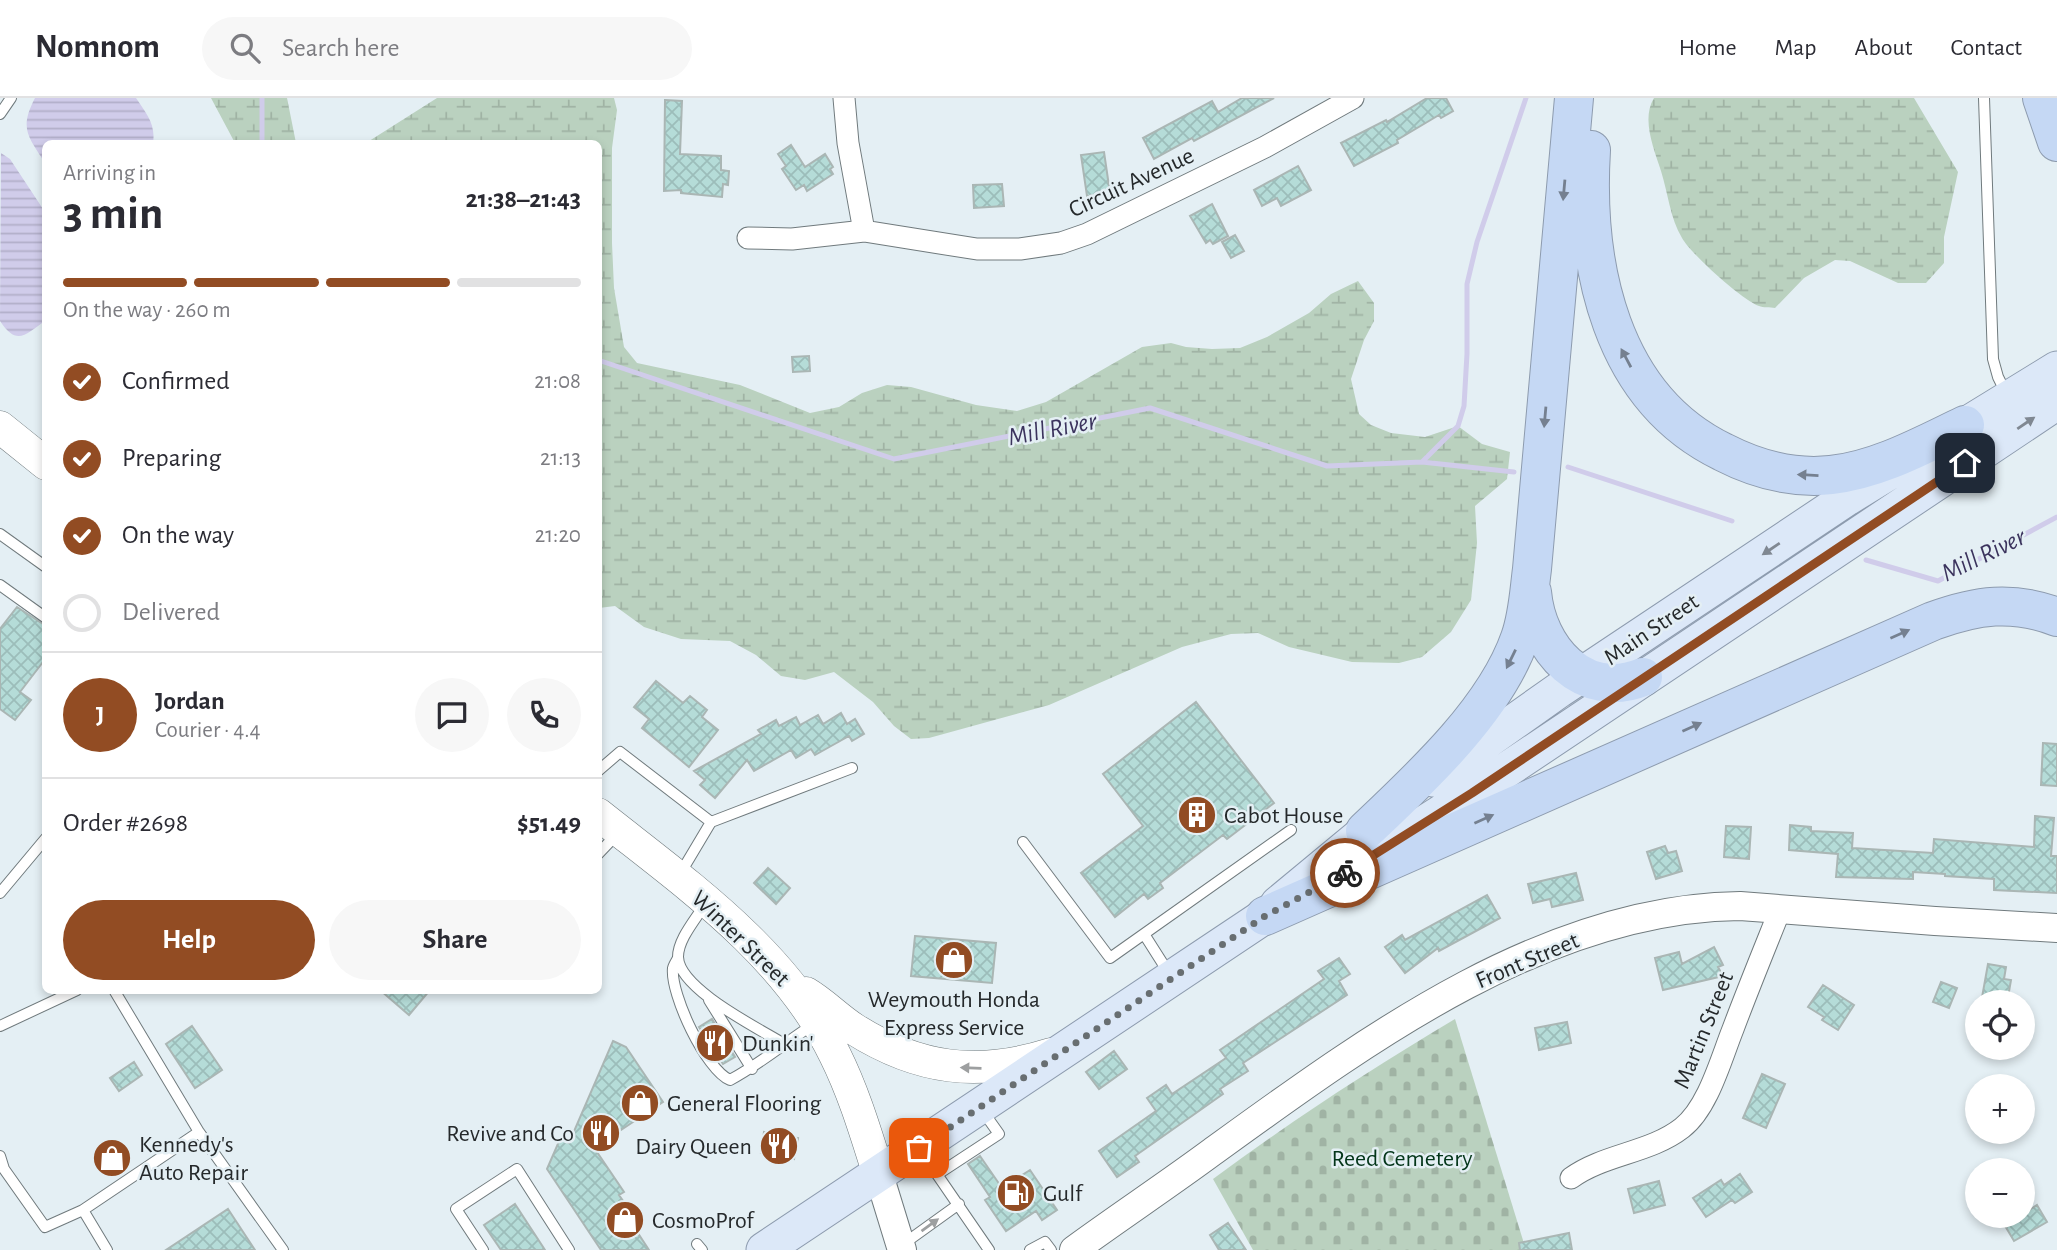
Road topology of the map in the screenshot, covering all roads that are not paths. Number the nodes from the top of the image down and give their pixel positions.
1 (12, 98) edge
2 (844, 98) edge
3 (1353, 98) edge
4 (1573, 98) edge
5 (1597, 98) edge
6 (1984, 98) edge
7 (2042, 98) edge
8 (0, 114) edge
9 (2057, 142) edge
10 (864, 231) junction
11 (748, 238) dead end
12 (2057, 369) edge
13 (2010, 398) junction
14 (2057, 402) edge
15 (1965, 425) junction
16 (1, 430) edge
17 (42, 461) edge
18 (0, 534) edge
19 (42, 564) edge
20 (1532, 569) junction
21 (0, 585) edge
22 (42, 615) edge
23 (2057, 617) edge
24 (1581, 676) junction
25 (1643, 677) junction
26 (602, 768) edge
27 (852, 768) dead end
28 (609, 822) edge
29 (711, 822) junction
30 (1291, 830) dead end
31 (1365, 831) junction
32 (602, 842) edge
33 (1023, 842) dead end
34 (42, 843) edge
35 (677, 878) junction
36 (0, 893) edge
37 (706, 902) junction
38 (1780, 910) junction
39 (1265, 916) junction
40 (2057, 928) edge
41 (1144, 934) junction
42 (678, 958) junction
43 (1172, 977) junction
44 (790, 983) junction
45 (68, 994) edge
46 (116, 994) edge
47 (707, 996) junction
48 (817, 1023) junction
49 (0, 1026) edge
50 (784, 1044) junction
51 (1062, 1051) junction
52 (751, 1069) junction
53 (199, 1132) junction
54 (0, 1156) edge
55 (929, 1161) junction
56 (879, 1175) junction
57 (1571, 1178) dead end
58 (959, 1204) junction
59 (82, 1210) junction
60 (901, 1248) edge
61 (107, 1250) edge
62 (283, 1250) edge
63 (483, 1250) edge
64 (569, 1250) edge
65 (765, 1250) edge
66 (989, 1250) edge
67 (1030, 1250) edge
68 (1051, 1250) edge
69 (1073, 1250) edge

1 - 8 lane
2 - 10 street
3 - 10 street, Circuit Avenue
4 -> 20 highway
15 -> 5 highway
6 - 13 lane
7 - 9 highway
10 - 11 street, Circuit Avenue
12 - 13 main road, Main Street
13 - 15 main road, Main Street
25 -> 14 main road, Main Street
15 -> 24 main road, Main Street
16 - 17 main road
18 - 19 lane
20 - 24 highway
20 -> 31 highway
21 - 22 lane
39 -> 23 highway
24 - 25 highway
24 - 31 main road, Main Street
25 - 39 main road, Main Street
26 - 29 lane
27 - 29 lane
28 - 32 lane
28 - 35 main road, Winter Street
29 - 35 lane
30 - 41 lane
31 - 39 main road, Main Street
33 - 41 lane
34 - 36 lane
35 - 37 main road, Winter Street
37 - 42 lane
37 - 44 main road, Winter Street
38 - 40 street, Front Street
38 - 57 street, Martin Street
38 - 69 street, Front Street
39 - 43 main road, Main Street
41 - 43 lane
42 - 47 lane
42 - 52 lane
43 - 51 main road, Main Street
44 - 48 main road, Winter Street
51 -> 44 main road
45 - 49 lane
46 - 53 lane
47 - 50 lane
47 - 52 lane
48 - 50 lane
48 - 56 main road, Winter Street
50 - 52 lane
51 - 55 main road, Main Street
53 - 59 lane
53 - 62 lane
54 - 59 lane
55 - 56 main road, Main Street
55 - 58 lane
56 - 60 street, Winter Street
56 - 65 main road, Main Street
60 -> 58 lane
58 - 66 lane
59 - 61 lane
63 - 64 lane
67 - 68 lane

